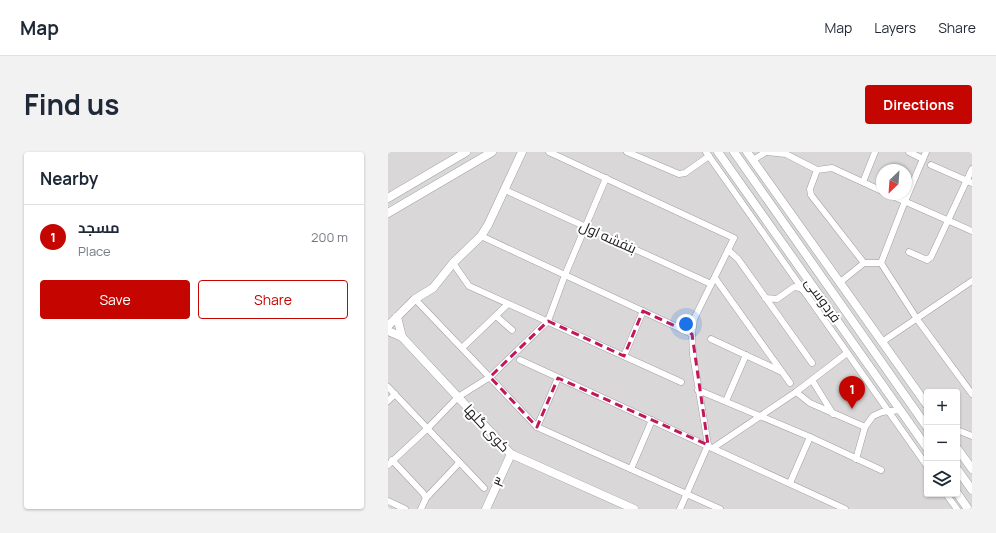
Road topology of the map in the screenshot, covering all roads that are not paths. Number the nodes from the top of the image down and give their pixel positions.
1 (466, 152) edge
2 (492, 152) edge
3 (522, 152) edge
4 (549, 152) edge
5 (627, 152) edge
6 (718, 152) edge
7 (734, 152) edge
8 (747, 152) edge
9 (766, 152) edge
10 (875, 152) edge
11 (908, 152) edge
12 (926, 152) edge
13 (707, 154) edge
14 (923, 159) junction
15 (753, 160) junction
16 (932, 165) dead end
17 (972, 169) edge
18 (817, 170) junction
19 (606, 178) junction
20 (863, 182) junction
21 (969, 182) edge
22 (876, 188) edge
23 (505, 190) junction
24 (388, 198) edge
25 (905, 201) junction
26 (388, 213) edge
27 (948, 220) junction
28 (585, 226) junction
29 (972, 231) edge
30 (481, 236) junction
31 (728, 250) junction
32 (909, 252) dead end
33 (453, 263) junction
34 (864, 263) junction
35 (881, 263) junction
36 (565, 275) junction
37 (715, 278) junction
38 (972, 281) edge
39 (839, 283) junction
40 (711, 284) junction
41 (803, 290) junction
42 (765, 298) junction
43 (415, 299) junction
44 (508, 304) junction
45 (643, 311) junction
46 (496, 316) junction
47 (397, 317) junction
48 (837, 320) junction
49 (917, 320) junction
50 (548, 322) junction
51 (388, 326) edge
52 (828, 326) junction
53 (512, 330) dead end
54 (388, 331) edge
55 (692, 334) junction
56 (402, 337) junction
57 (711, 339) dead end
58 (882, 342) junction
59 (462, 348) junction
60 (847, 353) junction
61 (746, 355) junction
62 (624, 356) junction
63 (520, 360) dead end
64 (812, 362) dead end
65 (782, 371) junction
66 (490, 377) junction
67 (558, 378) junction
68 (812, 380) junction
69 (681, 382) dead end
70 (790, 383) dead end
71 (388, 387) edge
72 (698, 390) junction
73 (796, 392) junction
74 (395, 394) junction
75 (972, 394) edge
76 (458, 397) junction
77 (388, 401) edge
78 (726, 401) junction
79 (924, 401) edge
80 (900, 410) junction
81 (889, 412) junction
82 (834, 414) junction
83 (761, 416) junction
84 (652, 420) junction
85 (926, 425) edge
86 (537, 427) junction
87 (864, 427) junction
88 (428, 428) junction
89 (960, 431) edge
90 (972, 436) edge
91 (810, 437) junction
92 (924, 444) edge
93 (710, 446) junction
94 (960, 452) edge
95 (511, 454) junction
96 (856, 459) junction
97 (390, 462) edge
98 (924, 462) edge
99 (459, 463) junction
100 (630, 469) junction
101 (972, 469) edge
102 (881, 470) dead end
103 (960, 473) edge
104 (790, 483) junction
105 (484, 488) dead end
106 (972, 490) edge
107 (686, 494) junction
108 (948, 497) edge
109 (960, 497) edge
110 (426, 498) junction
111 (388, 501) edge
112 (405, 509) edge
113 (421, 509) edge
114 (486, 509) edge
115 (634, 509) edge
116 (680, 509) edge
117 (720, 509) edge
118 (844, 509) edge
119 (957, 509) edge
120 (968, 509) edge

1 - 24 street
2 - 26 street
3 - 23 street
4 - 19 street
5 - 13 street
6 - 48 street, فردوسی
7 - 85 street, فردوسی
8 - 15 street
9 - 15 street
9 - 18 street
10 - 20 street
11 - 14 street
12 - 14 street
13 - 41 street
14 - 25 street
15 - 39 street
16 - 21 street
17 - 21 street
18 - 20 street
18 - 34 street
19 - 28 street
19 - 31 street
20 - 22 street
21 - 27 street
23 - 28 street, بنفشه اول
23 - 30 street
25 - 27 street
25 - 35 street
27 - 29 street
27 - 32 street
28 - 36 street
28 - 40 street, بنفشه اول
30 - 33 street
30 - 36 street
31 - 37 street
31 - 42 street
33 - 43 street
33 - 44 street
34 - 35 street
34 - 39 street
35 - 49 street
36 - 45 street
36 - 50 street
37 - 40 street
37 - 65 street
38 - 49 street
39 - 58 street
40 - 55 street
41 - 42 street
41 - 52 street
42 - 64 street
43 - 47 street
43 - 59 street
44 - 46 street
44 - 50 street
45 - 55 street
45 - 62 street
46 - 53 street
46 - 59 street
47 - 51 street
47 - 56 street, کوی گلها
48 - 52 street
48 - 80 street, فردوسی
49 - 58 street
49 - 75 street
50 - 62 street
50 - 66 street
52 - 60 street
54 - 56 street
55 - 72 street
56 - 76 street, کوی گلها
57 - 61 street
58 - 79 street
59 - 66 street
60 - 68 street
60 - 81 street
61 - 65 street
61 - 78 street
62 - 69 street
63 - 67 street
65 - 70 street
66 - 76 street
66 - 86 street
67 - 84 street
67 - 86 street
68 - 73 street
68 - 82 street
71 - 74 street
72 - 78 street
72 - 93 street
73 - 82 street
73 - 83 street
74 - 77 street
74 - 88 street
76 - 88 street
76 - 95 street, کوی گلها
78 - 83 street
80 - 81 street
80 - 92 street, فردوسی
81 - 87 street
81 - 98 street
82 - 87 street
83 - 91 street
83 - 93 street
84 - 93 street
84 - 100 street
86 - 100 street
87 - 96 street
88 - 97 street
88 - 99 street
89 - 90 street
91 - 96 street
91 - 104 street
93 - 104 street
93 - 107 street
94 - 101 street
95 - 114 street, ۳
95 - 115 street, کوی گلها
96 - 102 street
97 - 110 street
99 - 105 street
99 - 110 street
100 - 107 street
103 - 106 street
104 - 118 street
107 - 116 street
107 - 117 street
108 - 119 street
109 - 120 street
110 - 113 street
111 - 112 street

